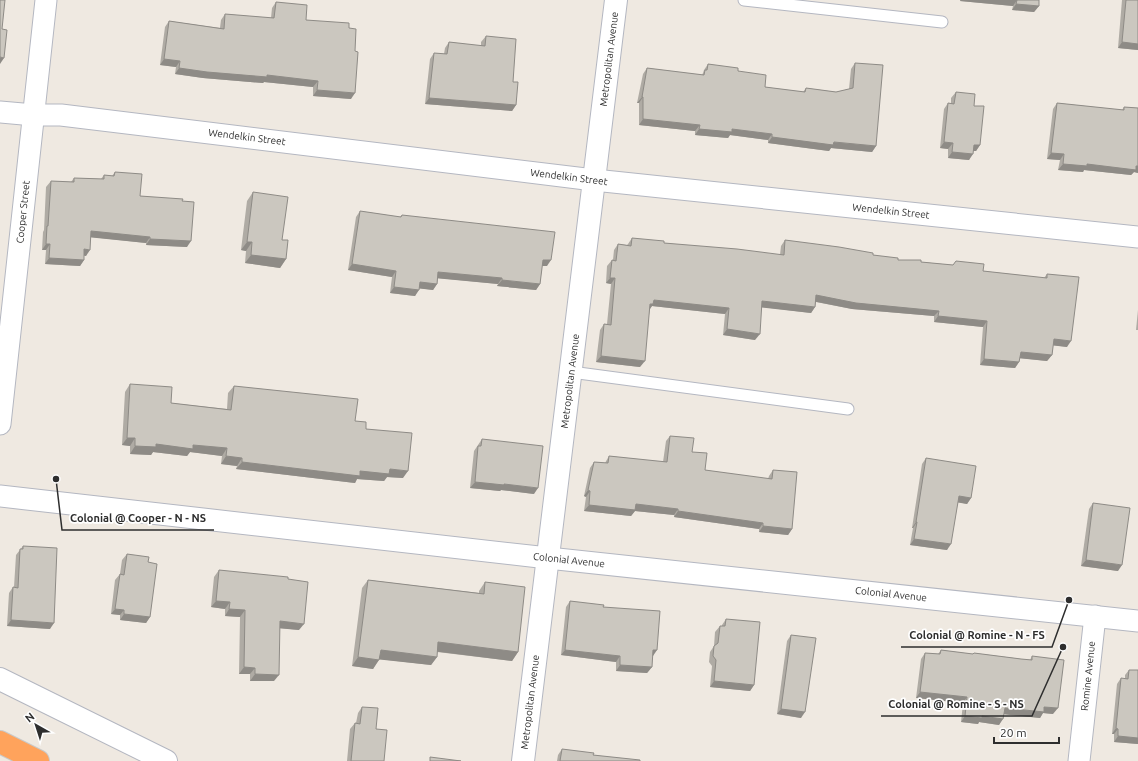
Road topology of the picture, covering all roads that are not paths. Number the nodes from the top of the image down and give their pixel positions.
1 (46, 0) edge
2 (616, 0) edge
3 (744, 0) edge
4 (942, 22) dead end
5 (0, 112) edge
6 (34, 115) junction
7 (594, 180) junction
8 (1138, 238) edge
9 (571, 372) junction
10 (848, 409) dead end
11 (0, 424) edge
12 (0, 496) edge
13 (548, 558) junction
14 (1095, 616) junction
15 (1138, 621) edge
16 (0, 679) edge
17 (0, 742) edge
18 (38, 761) edge
19 (166, 761) edge
20 (523, 761) edge
21 (1079, 761) edge

1 - 6 street, Cooper Street
2 - 7 street, Metropolitan Avenue
3 - 4 lane
5 - 6 street, Wendelkin Street
6 - 7 street, Wendelkin Street
6 - 11 street, Cooper Street
7 - 8 street, Wendelkin Street
7 - 9 street, Metropolitan Avenue
9 - 10 lane
9 - 13 street, Metropolitan Avenue
12 - 13 street, Colonial Avenue
13 - 14 street, Colonial Avenue
13 - 20 street, Metropolitan Avenue
14 - 15 street, Colonial Avenue
14 - 21 street, Romine Avenue
16 - 19 street
17 - 18 highway

